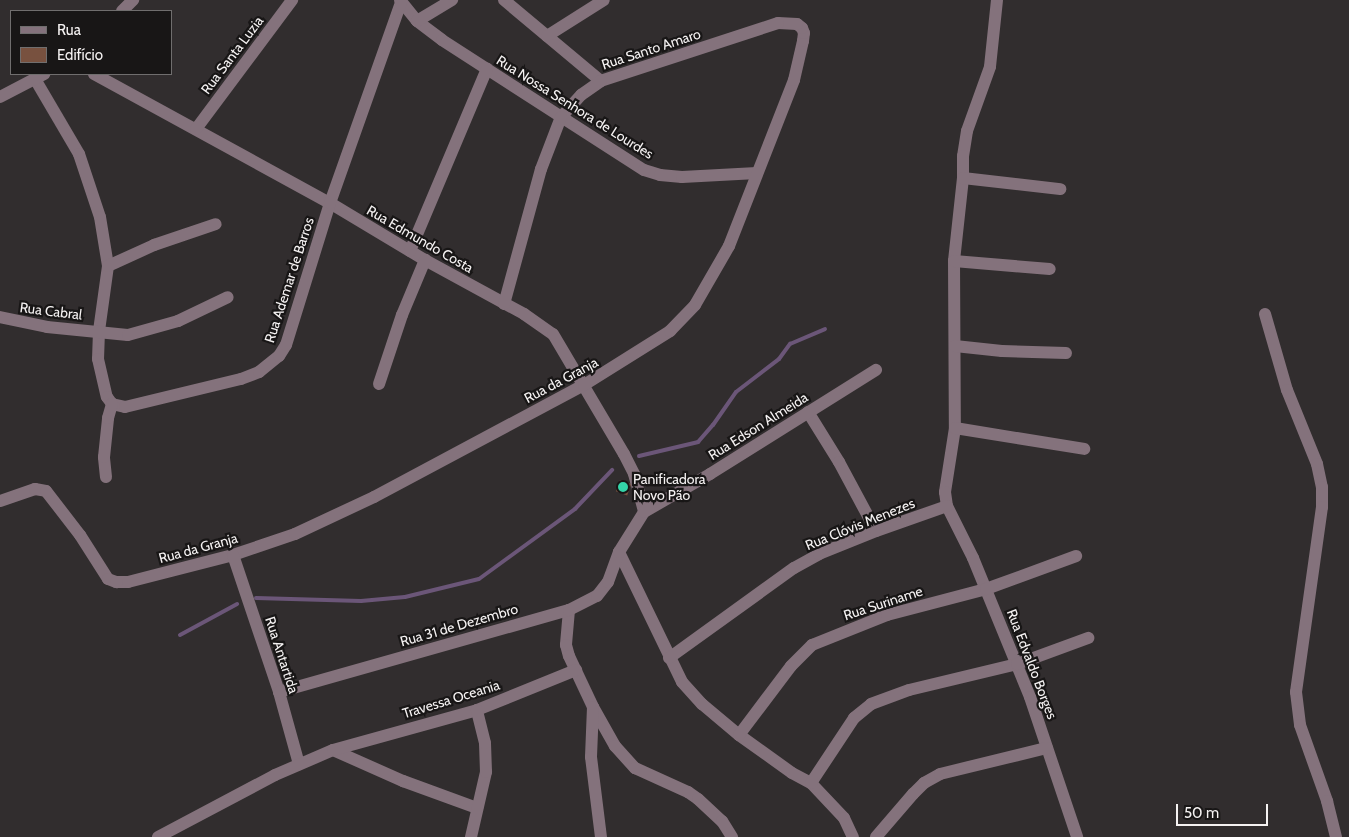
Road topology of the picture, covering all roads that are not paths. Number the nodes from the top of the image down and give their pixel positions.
1 (133, 0) edge
2 (292, 0) edge
3 (452, 0) edge
4 (504, 0) edge
5 (604, 0) edge
6 (997, 0) edge
7 (400, 1) edge
8 (123, 10) edge
9 (418, 21) junction
10 (778, 24) joint
11 (546, 36) junction
12 (487, 69) junction
13 (96, 75) edge
14 (39, 76) edge
15 (601, 80) junction
16 (0, 97) edge
17 (561, 117) junction
18 (196, 129) junction
19 (757, 174) junction
20 (963, 178) junction
21 (1060, 189) dead end
22 (330, 203) junction
23 (216, 224) dead end
24 (410, 251) junction
25 (425, 260) junction
26 (954, 261) junction
27 (108, 266) junction
28 (1050, 269) dead end
29 (228, 297) dead end
30 (504, 304) junction
31 (1265, 314) dead end
32 (0, 318) edge
33 (99, 331) junction
34 (955, 346) junction
35 (1066, 353) dead end
36 (876, 370) dead end
37 (379, 384) dead end
38 (584, 385) junction
39 (112, 404) junction
40 (808, 412) junction
41 (956, 428) junction
42 (1084, 449) dead end
43 (106, 477) dead end
44 (0, 500) edge
45 (947, 506) junction
46 (644, 512) junction
47 (876, 531) junction
48 (619, 552) junction
49 (233, 555) junction
50 (1076, 556) dead end
51 (986, 589) junction
52 (569, 610) junction
53 (1088, 638) dead end
54 (669, 658) junction
55 (1017, 664) junction
56 (576, 670) junction
57 (279, 692) junction
58 (593, 707) junction
59 (477, 710) junction
60 (739, 735) junction
61 (1047, 748) junction
62 (333, 750) junction
63 (300, 764) junction
64 (811, 783) junction
65 (477, 808) junction
66 (158, 837) edge
67 (471, 837) edge
68 (601, 837) edge
69 (732, 837) edge
70 (853, 837) edge
71 (876, 837) edge
72 (1076, 837) edge
73 (1336, 837) edge

1 - 8 street
2 - 18 street, Rua Santa Luzia
3 - 9 street
4 - 11 street
5 - 11 street
6 - 20 street
7 - 9 street, Rua Nossa Senhora de Lourdes
7 - 22 street, Rua Ademar de Barros
9 - 12 street, Rua Nossa Senhora de Lourdes
10 - 15 street, Rua Santo Amaro
10 - 19 street, Rua da Granja
11 - 15 street
12 - 17 street, Rua Nossa Senhora de Lourdes
12 - 24 street
13 - 18 street, Rua Edmundo Costa
14 - 16 street
14 - 27 street
15 - 17 street, Rua Santo Amaro
17 - 19 street, Rua Nossa Senhora de Lourdes
17 - 30 street, Rua Santo Amaro
18 - 22 street, Rua Edmundo Costa
19 - 38 street, Rua da Granja
20 - 21 street
20 - 26 street
22 - 24 street, Rua Edmundo Costa
22 - 39 street, Rua Ademar de Barros
23 - 27 street
24 - 25 street, Rua Edmundo Costa
25 - 30 street, Rua Edmundo Costa
25 - 37 street
26 - 28 street
26 - 34 street
27 - 33 street
29 - 33 street, Rua Cabral
30 - 38 street, Rua Edmundo Costa
31 - 73 street
32 - 33 street, Rua Cabral
33 - 39 street
34 - 35 street
34 - 41 street
36 - 40 street, Rua Edson Almeida
38 - 46 street, Rua Edmundo Costa
38 - 49 street, Rua da Granja
39 - 43 street
40 - 46 street, Rua Edson Almeida
40 - 47 street
41 - 42 street
41 - 45 street
44 - 49 street, Rua da Granja
45 - 47 street, Rua Clóvis Menezes
45 - 51 street, Rua Edvaldo Borges
46 - 48 street, Rua Edson Almeida
47 - 54 street, Rua Clóvis Menezes
48 - 52 street, Rua 31 de Dezembro
48 - 54 street
49 - 57 street, Rua Antartida
50 - 51 street, Rua Suriname
51 - 55 street, Rua Edvaldo Borges
51 - 60 street, Rua Suriname
52 - 56 street
52 - 57 street, Rua 31 de Dezembro
53 - 55 street
54 - 60 street
55 - 61 street, Rua Edvaldo Borges
55 - 64 street
56 - 58 street
56 - 59 street, Travessa Oceania
57 - 63 street, Rua Antartida
58 - 68 street
58 - 69 street
59 - 62 street, Travessa Oceania
59 - 65 street
60 - 64 street
61 - 71 street
61 - 72 street, Rua Edvaldo Borges
62 - 63 street
62 - 65 street
63 - 66 street
64 - 70 street
65 - 67 street

